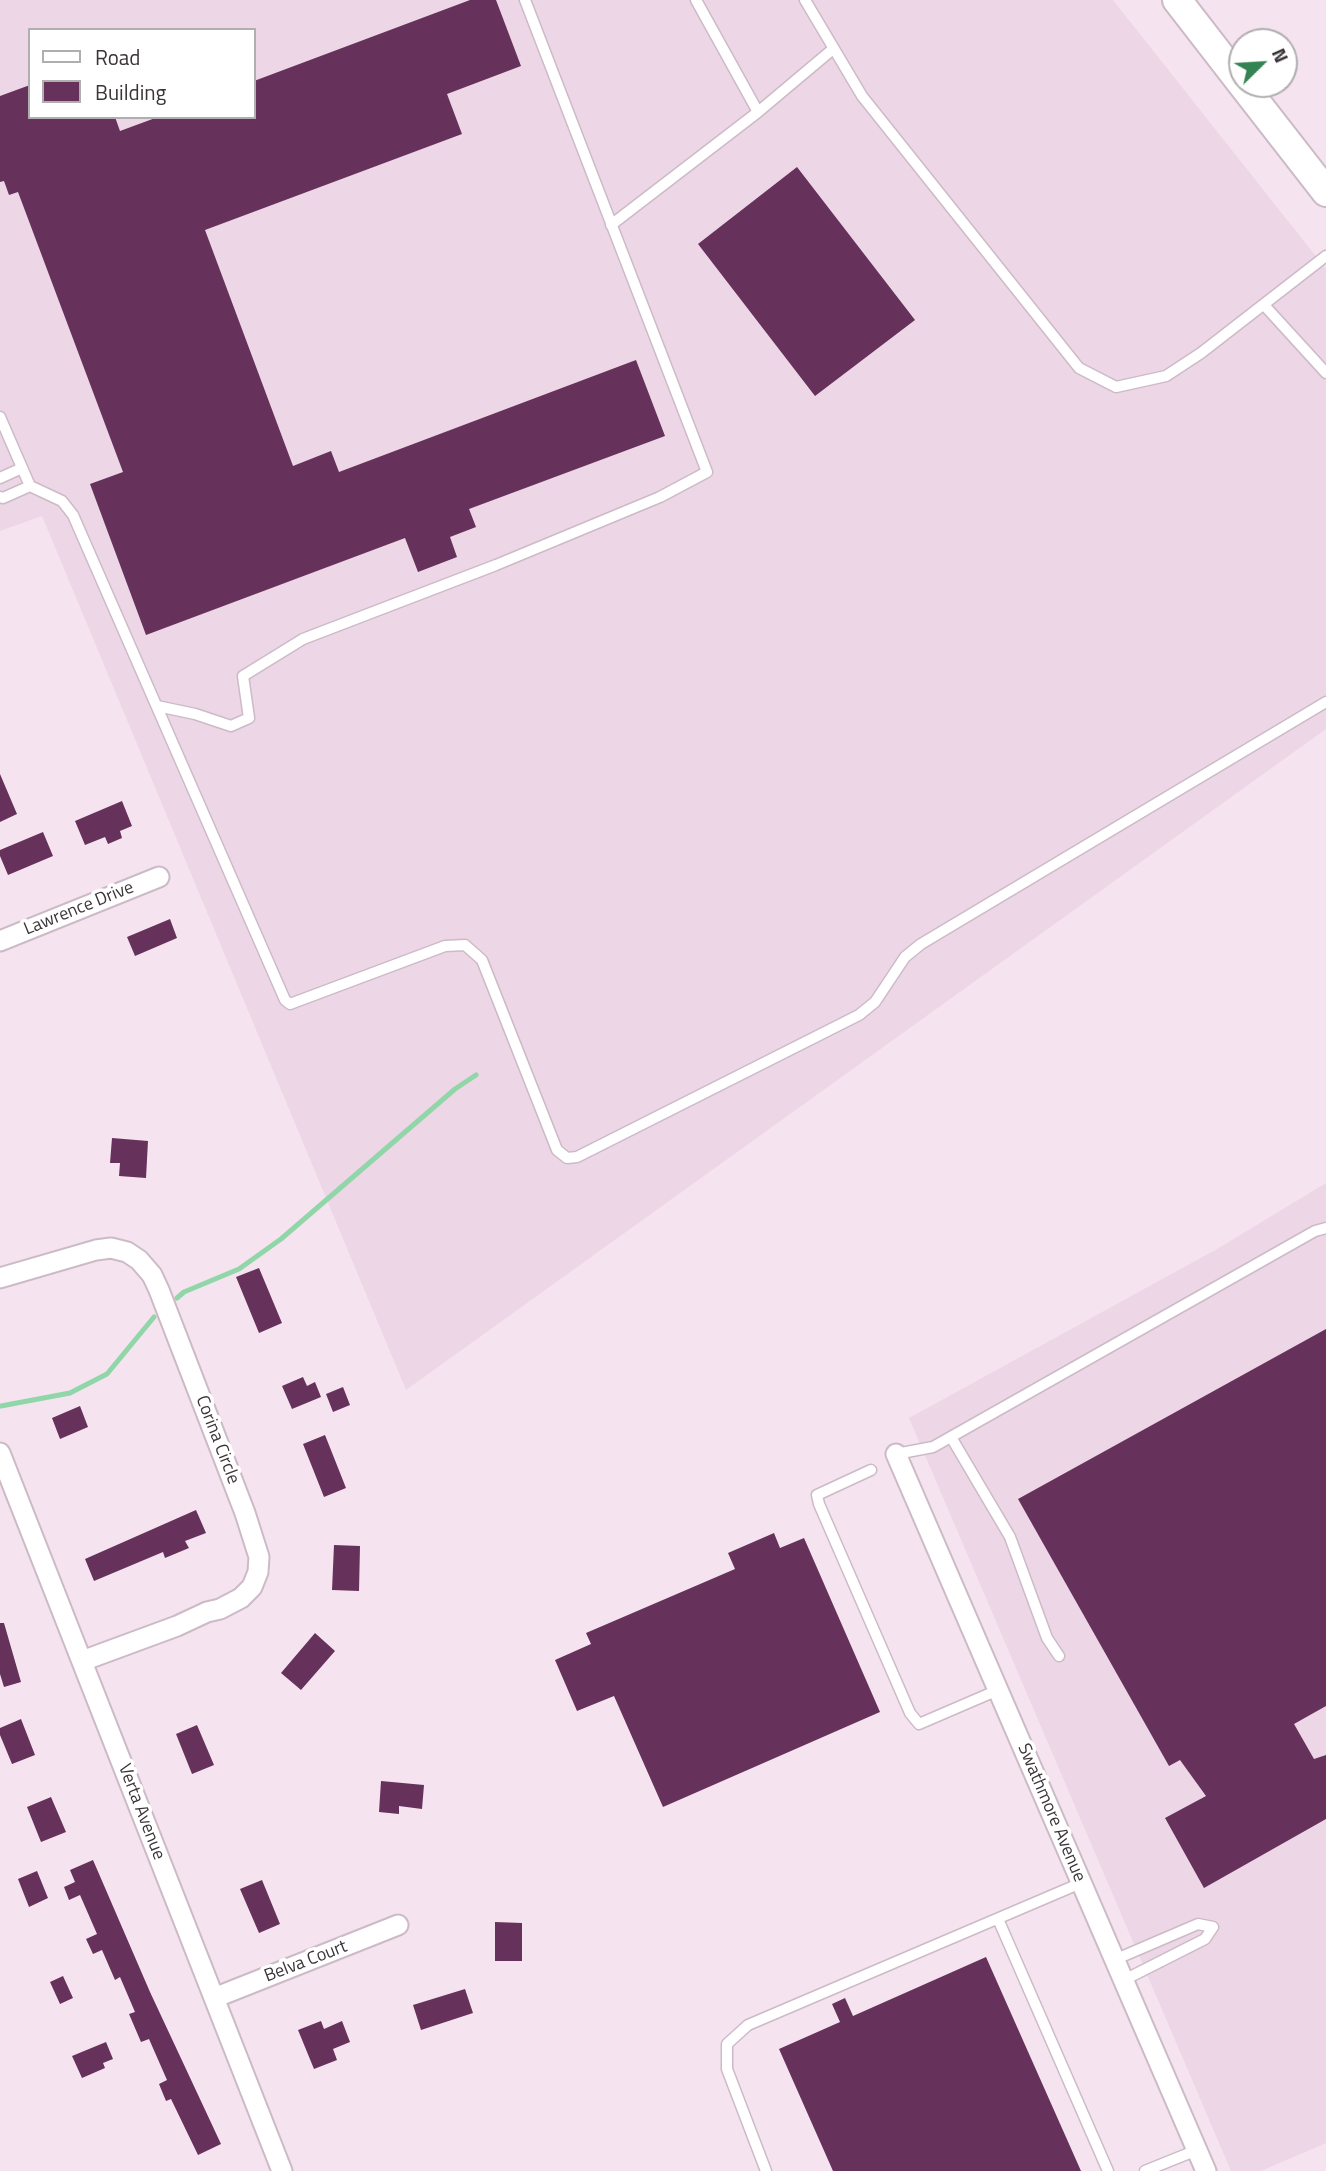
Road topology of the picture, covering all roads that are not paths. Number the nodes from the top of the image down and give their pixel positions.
1 (525, 0) edge
2 (696, 0) edge
3 (805, 0) edge
4 (1184, 2) edge
5 (833, 49) junction
6 (1228, 64) edge
7 (1253, 98) edge
8 (758, 113) junction
9 (1326, 192) edge
10 (611, 225) junction
11 (1326, 256) edge
12 (1264, 305) junction
13 (1326, 373) edge
14 (0, 417) edge
15 (22, 468) junction
16 (0, 478) edge
17 (30, 486) junction
18 (0, 497) edge
19 (1326, 702) edge
20 (157, 706) junction
21 (159, 877) dead end
22 (0, 941) edge
23 (1326, 1228) edge
24 (0, 1278) edge
25 (951, 1437) junction
26 (0, 1453) edge
27 (896, 1454) joint
28 (871, 1470) dead end
29 (1059, 1656) dead end
30 (82, 1661) junction
31 (998, 1690) junction
32 (1082, 1883) junction
33 (998, 1919) junction
34 (398, 1926) dead end
35 (1114, 1960) junction
36 (1124, 1980) junction
37 (214, 1997) junction
38 (1197, 2150) junction
39 (282, 2171) edge
40 (766, 2171) edge
41 (1108, 2171) edge
42 (1145, 2171) edge
43 (1206, 2171) edge

1 - 10 lane
2 - 8 lane
3 - 5 lane
4 - 6 main road
5 - 8 lane
5 - 12 lane
7 - 9 main road
8 - 10 lane
10 - 20 lane
11 - 12 lane
12 - 13 lane
14 - 15 lane
15 - 16 lane
15 - 17 lane
17 - 18 lane
17 - 20 lane
19 - 20 lane
21 - 22 street, Lawrence Drive
23 - 25 lane
24 - 30 street, Corina Circle
25 - 27 lane
25 - 29 lane
26 - 30 street, Verta Avenue
27 - 31 street, Swathmore Avenue
28 - 31 lane
30 - 37 street, Verta Avenue
31 - 32 street, Swathmore Avenue
32 - 33 lane
32 - 35 street, Swathmore Avenue
33 - 40 lane
33 - 41 lane
34 - 37 street, Belva Court
35 - 36 street, Swathmore Avenue
35 - 36 lane
36 - 38 street, Swathmore Avenue
37 - 39 street, Verta Avenue
38 - 42 lane
38 - 43 street, Swathmore Avenue

